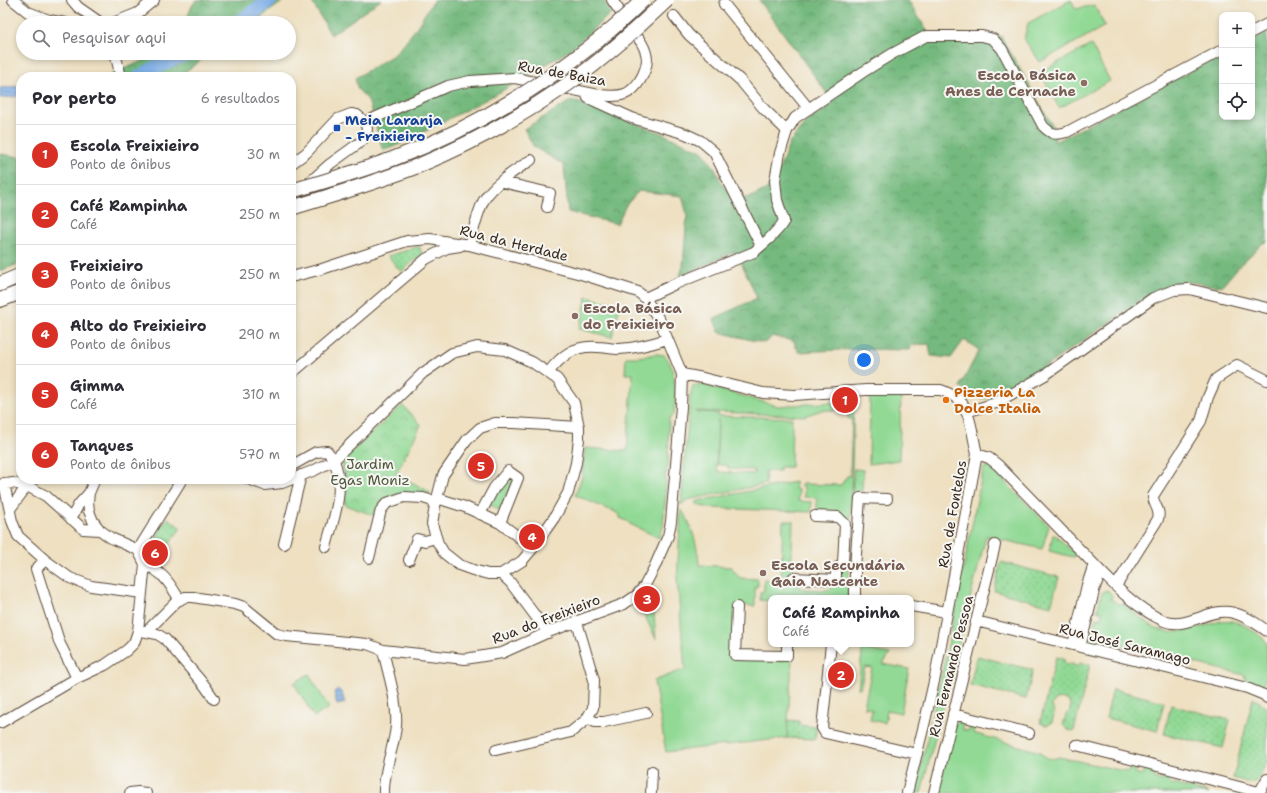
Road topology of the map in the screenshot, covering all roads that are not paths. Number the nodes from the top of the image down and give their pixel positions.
1 (13, 0) edge
2 (72, 0) edge
3 (154, 0) edge
4 (612, 0) edge
5 (643, 0) edge
6 (667, 0) edge
7 (724, 4) dead end
8 (38, 16) edge
9 (92, 16) edge
10 (130, 16) edge
11 (674, 16) dead end
12 (1267, 24) edge
13 (1255, 30) edge
14 (1219, 52) edge
15 (117, 60) edge
16 (120, 72) edge
17 (587, 93) junction
18 (809, 109) junction
19 (365, 122) junction
20 (787, 131) junction
21 (531, 160) dead end
22 (296, 161) edge
23 (502, 182) junction
24 (296, 189) edge
25 (296, 195) edge
26 (296, 206) edge
27 (546, 207) dead end
28 (469, 245) junction
29 (761, 246) junction
30 (296, 276) edge
31 (16, 277) edge
32 (0, 284) edge
33 (16, 294) edge
34 (645, 298) junction
35 (0, 300) edge
36 (1267, 308) edge
37 (667, 339) junction
38 (296, 370) edge
39 (548, 373) junction
40 (682, 374) junction
41 (1267, 380) edge
42 (966, 412) junction
43 (579, 427) junction
44 (977, 454) junction
45 (334, 460) junction
46 (296, 463) edge
47 (301, 475) junction
48 (296, 477) edge
49 (2, 484) edge
50 (16, 484) edge
51 (18, 484) edge
52 (93, 484) edge
53 (179, 484) edge
54 (27, 486) junction
55 (89, 493) junction
56 (887, 499) dead end
57 (436, 500) junction
58 (10, 509) junction
59 (480, 514) junction
60 (815, 516) dead end
61 (71, 519) junction
62 (500, 522) junction
63 (100, 530) junction
64 (436, 538) junction
65 (284, 544) dead end
66 (995, 545) dead end
67 (326, 547) dead end
68 (533, 548) junction
69 (138, 550) junction
70 (369, 558) dead end
71 (45, 560) junction
72 (409, 560) dead end
73 (146, 564) junction
74 (1094, 564) junction
75 (1101, 572) junction
76 (501, 574) junction
77 (793, 578) dead end
78 (1116, 586) junction
79 (142, 593) junction
80 (858, 595) edge
81 (180, 600) junction
82 (914, 606) edge
83 (737, 607) dead end
84 (947, 612) junction
85 (976, 621) junction
86 (577, 622) junction
87 (143, 631) junction
88 (1267, 631) edge
89 (548, 633) junction
90 (1076, 646) junction
91 (787, 647) edge
92 (831, 647) edge
93 (384, 650) junction
94 (76, 678) junction
95 (1267, 698) edge
96 (214, 699) dead end
97 (646, 713) dead end
98 (953, 714) junction
99 (588, 718) junction
100 (0, 724) edge
101 (1029, 733) dead end
102 (1076, 745) dead end
103 (496, 750) dead end
104 (917, 754) junction
105 (652, 771) dead end
106 (1267, 779) edge
107 (130, 793) edge
108 (146, 793) edge
109 (384, 793) edge
110 (651, 793) edge
111 (907, 793) edge
112 (934, 793) edge
113 (1259, 793) edge

1 - 8 street
2 - 9 street
3 - 10 street
4 - 17 street, Rua de Baiza
5 - 24 highway, bridge
6 - 26 highway, bridge
7 - 18 street
11 - 20 street
12 - 13 street
14 - 18 street
15 - 16 street
17 - 19 street, Rua de Baiza
17 - 29 street
18 - 20 street
19 - 22 street
19 - 25 street
20 - 29 street
21 - 23 street
23 - 27 street
23 - 28 street
28 - 30 street, Rua da Herdade
28 - 34 street, Rua da Herdade
28 - 38 street
29 - 34 street
31 - 32 highway
33 - 35 highway
34 - 37 street, Rua da Herdade
36 - 42 street
37 - 39 street
37 - 40 street, Rua da Herdade
39 - 43 street
39 - 45 street
40 - 42 street, Rua de Fontelos
40 - 86 street, Rua do Freixieiro
41 - 78 street
42 - 44 street, Rua de Fontelos
43 - 57 street
43 - 68 street
44 - 74 street
44 - 84 street, Rua de Fontelos
45 - 46 street
45 - 47 street
45 - 67 street
47 - 48 street
47 - 65 street
49 - 50 street
49 - 58 street
51 - 54 street
52 - 55 street
53 - 69 street
54 - 58 street
54 - 61 street
55 - 61 street
55 - 63 street
56 - 80 street
57 - 59 street
57 - 64 street
57 - 70 street
58 - 71 street
59 - 62 street
59 - 62 street
60 - 77 street
61 - 63 street
62 - 68 street
63 - 69 street
64 - 72 street
64 - 76 street
66 - 85 street, Rua Fernando Pessoa
68 - 76 street
69 - 73 street
71 - 79 street
71 - 94 street
73 - 79 street
73 - 81 street
74 - 75 street
74 - 90 street
75 - 78 street
75 - 90 street
76 - 89 street
78 - 88 street
79 - 87 street
81 - 87 street
81 - 93 street, Rua do Freixieiro
82 - 84 street
83 - 91 street
84 - 104 street, Rua de Fontelos
85 - 90 street, Rua José Saramago
85 - 98 street, Rua Fernando Pessoa
86 - 89 street, Rua do Freixieiro
86 - 99 street
87 - 94 street
87 - 96 street
89 - 93 street, Rua do Freixieiro
90 - 95 street, Rua José Saramago
92 - 104 street
93 - 109 street
94 - 100 street
97 - 99 street
98 - 101 street
98 - 112 street, Rua Fernando Pessoa
99 - 103 street
102 - 113 street
104 - 111 street, Rua de Fontelos
105 - 110 street
106 - 113 street
107 - 108 street

